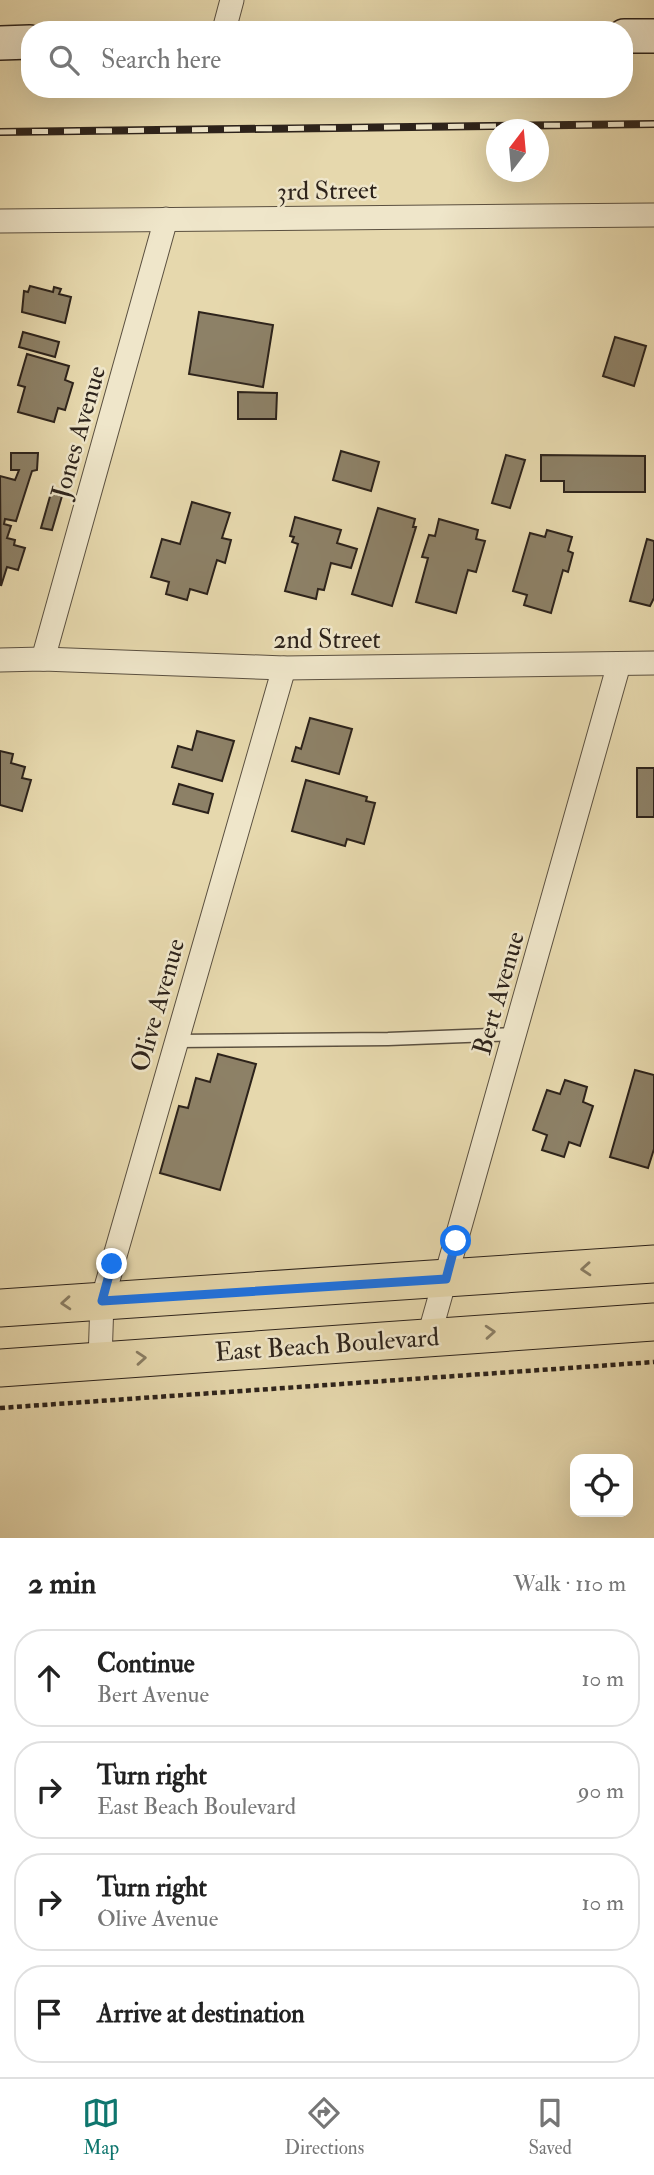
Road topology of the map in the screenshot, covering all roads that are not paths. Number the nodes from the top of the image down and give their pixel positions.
1 (232, 0) edge
2 (226, 21) edge
3 (633, 36) edge
4 (654, 36) edge
5 (21, 42) edge
6 (0, 43) edge
7 (654, 215) edge
8 (166, 219) junction
9 (0, 220) edge
10 (43, 659) junction
11 (0, 660) edge
12 (654, 663) edge
13 (619, 664) junction
14 (284, 668) junction
15 (515, 1034) junction
16 (175, 1041) junction
17 (654, 1264) edge
18 (446, 1279) junction
19 (102, 1301) junction
20 (0, 1308) edge
21 (654, 1322) edge
22 (429, 1336) junction
23 (100, 1361) junction
24 (0, 1368) edge

1 - 2 street
3 - 4 street
5 - 6 street
7 - 8 street, 3rd Street
8 - 9 street, 3rd Street
8 - 10 street, Jones Avenue
10 - 11 street, 2nd Street
10 - 14 street, 2nd Street
12 - 13 street, 2nd Street
13 - 14 street, 2nd Street
13 - 15 street, Bert Avenue
14 - 16 street, Olive Avenue
15 - 16 lane
15 - 18 street, Bert Avenue
16 - 19 street, Olive Avenue
17 -> 18 main road
18 - 19 main road
18 - 22 street, Bert Avenue
19 -> 20 main road
19 - 23 street, Olive Avenue
22 -> 21 main road, East Beach Boulevard
23 -> 22 main road, East Beach Boulevard
23 - 24 main road, East Beach Boulevard

